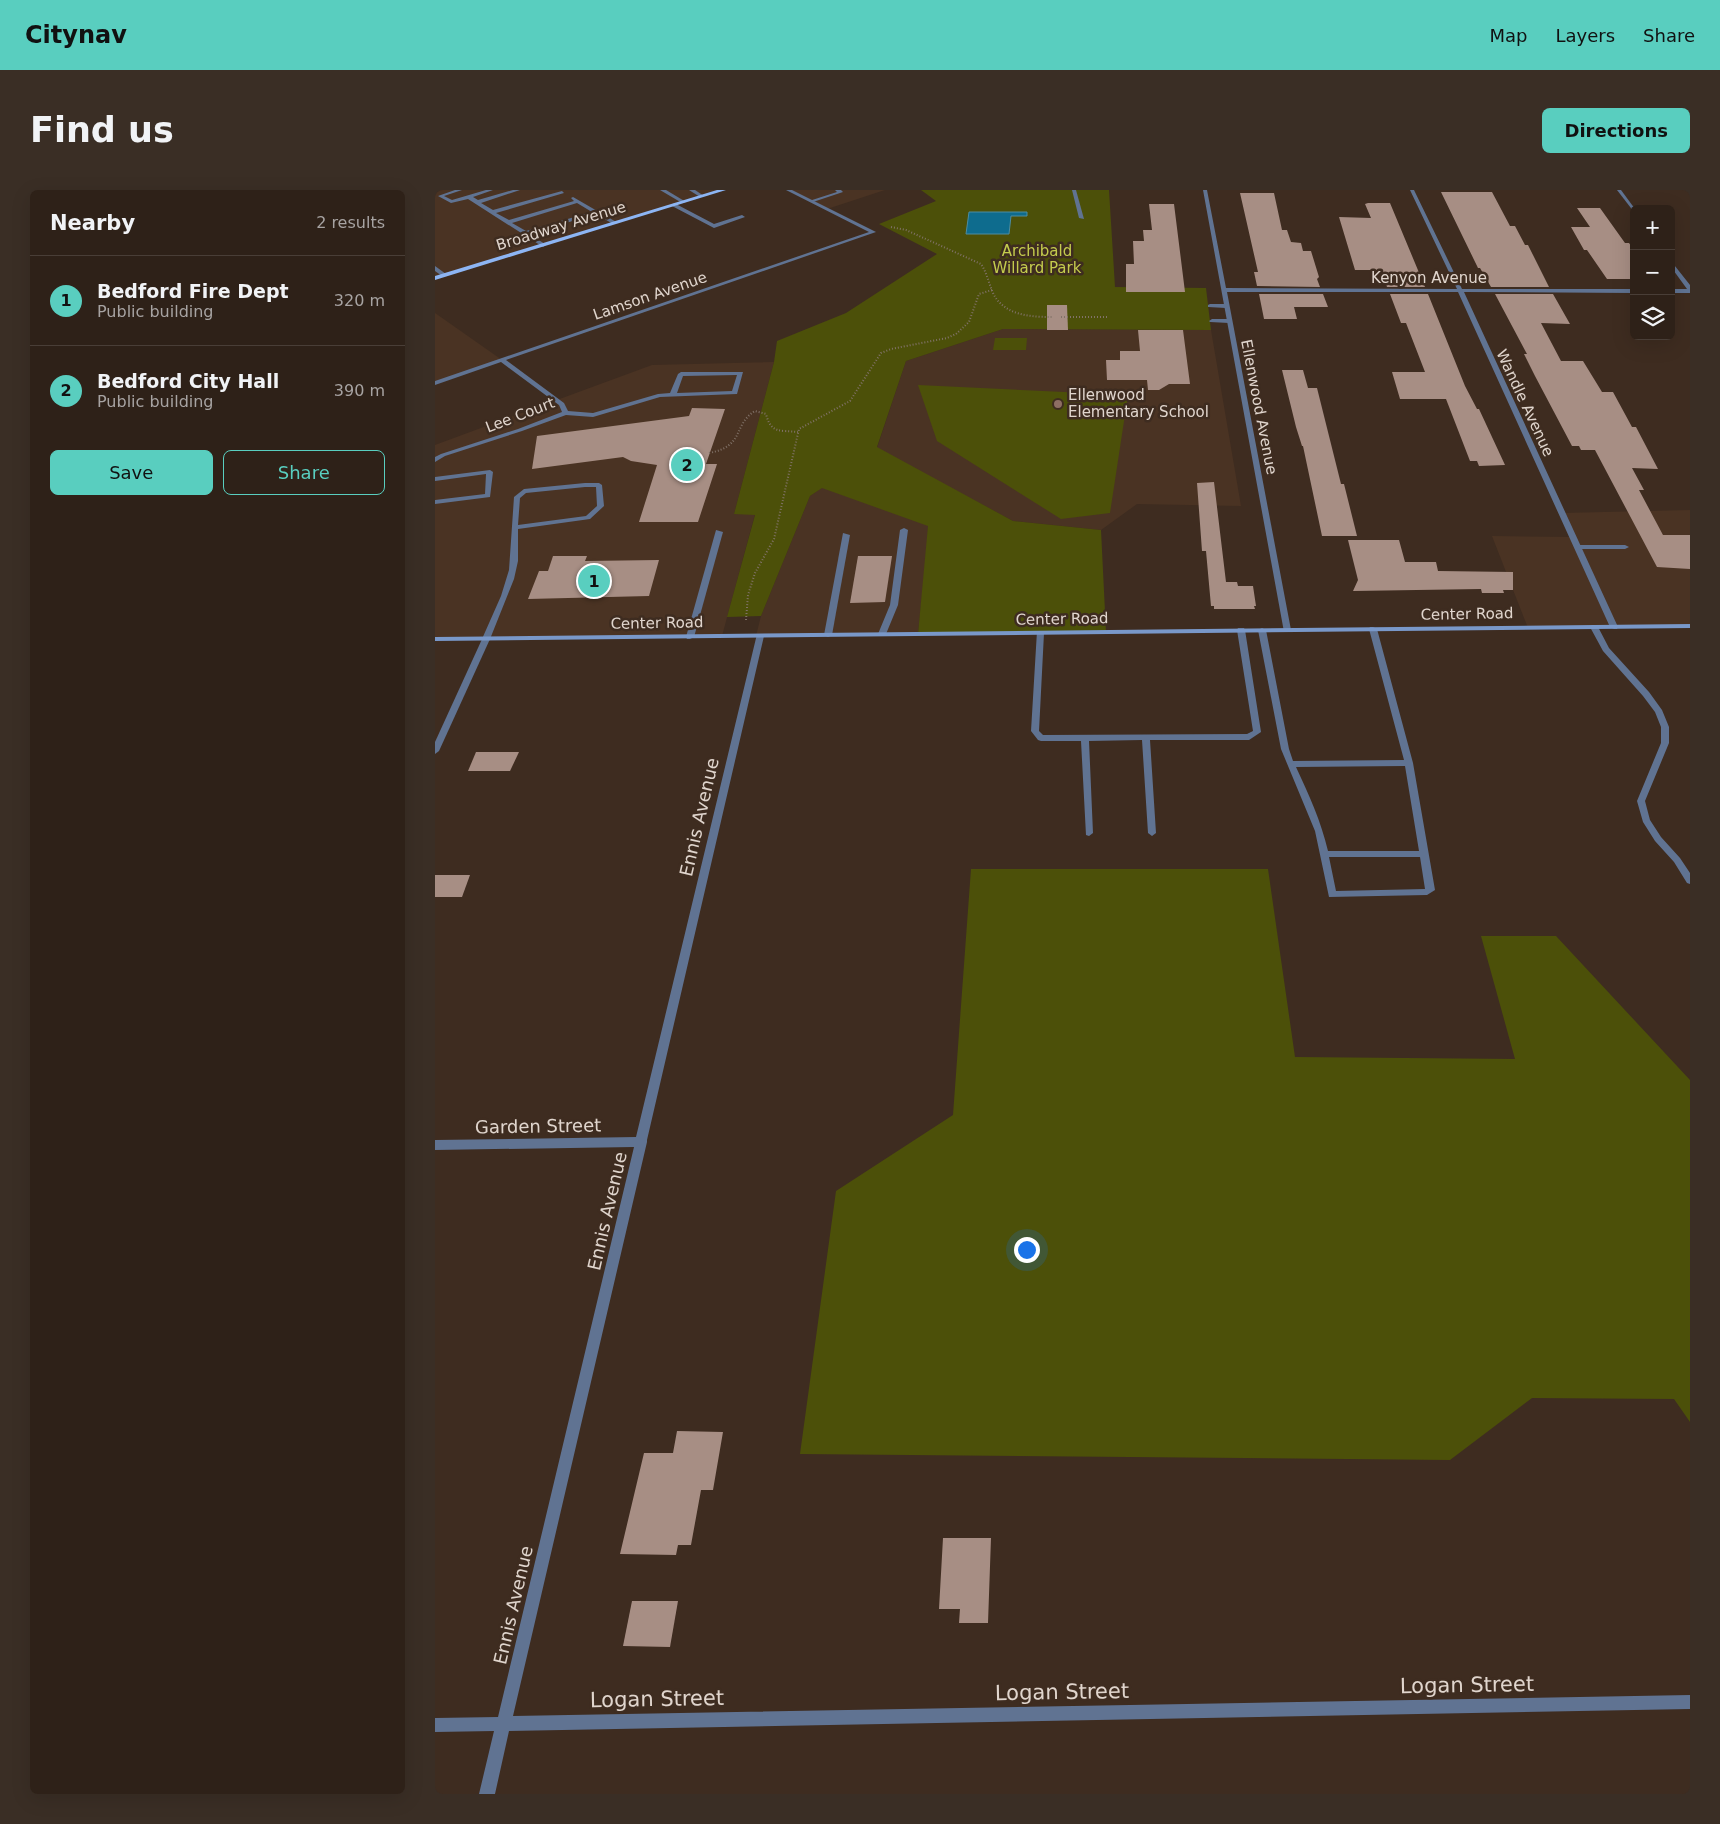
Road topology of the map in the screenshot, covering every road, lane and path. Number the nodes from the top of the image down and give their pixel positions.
1 (460, 190) edge
2 (491, 190) edge
3 (518, 190) edge
4 (662, 190) edge
5 (691, 190) edge
6 (723, 190) edge
7 (787, 190) edge
8 (837, 190) edge
9 (1074, 190) edge
10 (1205, 190) edge
11 (1412, 190) edge
12 (1619, 190) edge
13 (561, 191) edge
14 (702, 196) junction
15 (469, 197) junction
16 (579, 201) junction
17 (478, 202) junction
18 (684, 202) junction
19 (811, 202) junction
20 (674, 205) junction
21 (1630, 205) edge
22 (493, 212) junction
23 (596, 212) junction
24 (742, 217) dead end
25 (1082, 218) dead end
26 (509, 222) junction
27 (615, 223) junction
28 (891, 227) dead end
29 (526, 233) junction
30 (543, 245) junction
31 (435, 268) edge
32 (1675, 269) edge
33 (444, 275) junction
34 (435, 278) edge
35 (991, 290) junction
36 (1224, 290) junction
37 (1690, 290) edge
38 (1460, 291) junction
39 (1630, 291) edge
40 (1675, 291) edge
41 (1210, 306) dead end
42 (1227, 306) junction
43 (1053, 317) dead end
44 (1061, 317) dead end
45 (1108, 317) dead end
46 (1212, 321) dead end
47 (1229, 321) junction
48 (502, 360) junction
49 (435, 383) edge
50 (673, 394) junction
51 (565, 413) junction
52 (798, 432) junction
53 (709, 453) dead end
54 (435, 460) edge
55 (435, 479) edge
56 (435, 502) edge
57 (515, 527) junction
58 (904, 530) dead end
59 (719, 532) dead end
60 (846, 535) dead end
61 (1578, 547) junction
62 (1625, 548) dead end
63 (746, 620) dead end
64 (1690, 626) edge
65 (1595, 627) junction
66 (1613, 627) junction
67 (1373, 629) junction
68 (1241, 630) junction
69 (1262, 630) junction
70 (1287, 630) junction
71 (1040, 633) junction
72 (882, 634) junction
73 (828, 635) junction
74 (760, 636) junction
75 (690, 637) junction
76 (435, 639) edge
77 (486, 639) junction
78 (1085, 738) junction
79 (1146, 738) junction
80 (435, 750) edge
81 (1409, 763) junction
82 (1290, 764) junction
83 (1089, 833) dead end
84 (1152, 833) dead end
85 (1323, 854) junction
86 (1424, 854) junction
87 (1690, 881) edge
88 (642, 1142) junction
89 (435, 1145) edge
90 (1690, 1702) edge
91 (503, 1724) junction
92 (435, 1725) edge
93 (487, 1794) edge

1 - 15 street
2 - 15 street
3 - 17 street
4 - 18 street
5 - 14 street
6 - 14 main road, Broadway Avenue
7 - 19 street
8 - 19 street
9 - 25 street
10 - 36 street, Ellenwood Avenue
11 - 38 street, Wandle Avenue
12 - 21 street
13 - 16 street
13 - 22 street
14 - 18 main road, Broadway Avenue
15 - 17 street
16 - 23 street
16 - 26 street
17 - 22 street
18 - 20 main road, Broadway Avenue
19 - 48 street, Lamson Avenue
20 - 24 street
20 - 27 main road, Broadway Avenue
22 - 26 street
23 - 27 street
23 - 29 street
26 - 29 street
27 - 30 main road, Broadway Avenue
28 - 35 path
29 - 30 street
30 - 33 main road, Broadway Avenue
31 - 33 street
32 - 37 street
33 - 34 main road, Broadway Avenue
35 - 43 path
35 - 52 path
36 - 38 street, Kenyon Avenue
36 - 42 street, Ellenwood Avenue
37 - 40 street
38 - 39 street, Kenyon Avenue
38 - 61 street, Wandle Avenue
41 - 42 street
42 - 47 street, Ellenwood Avenue
44 - 45 path
46 - 47 street
47 - 70 street, Ellenwood Avenue
48 - 49 street, Lamson Avenue
48 - 51 street, Lee Court
50 - 50 street
50 - 51 street
51 - 54 street, Lee Court
52 - 53 path
52 - 63 path
55 - 56 street
57 - 57 street
57 - 77 street
58 - 72 street
59 - 75 street
60 - 73 street
61 - 62 street
61 - 66 street, Wandle Avenue
64 - 66 main road, Center Road
65 - 66 main road, Center Road
65 - 67 main road, Center Road
65 - 87 street
67 - 70 main road, Center Road
67 - 81 street
68 - 69 main road, Center Road
68 - 71 main road, Center Road
68 - 79 street
69 - 70 main road, Center Road
69 - 82 street
71 - 72 main road, Center Road
71 - 78 street
72 - 73 main road, Center Road
73 - 74 main road, Center Road
74 - 75 main road, Center Road
74 - 88 street, Ennis Avenue
75 - 77 main road, Center Road
76 - 77 main road, Center Road
77 - 80 street
78 - 79 street
78 - 83 street
79 - 84 street
81 - 82 street
81 - 86 street
82 - 85 street
85 - 86 street
85 - 86 street
88 - 89 street, Garden Street
88 - 91 street, Ennis Avenue
90 - 91 street, Logan Street
91 - 92 street, Logan Street
91 - 93 street, Ennis Avenue

